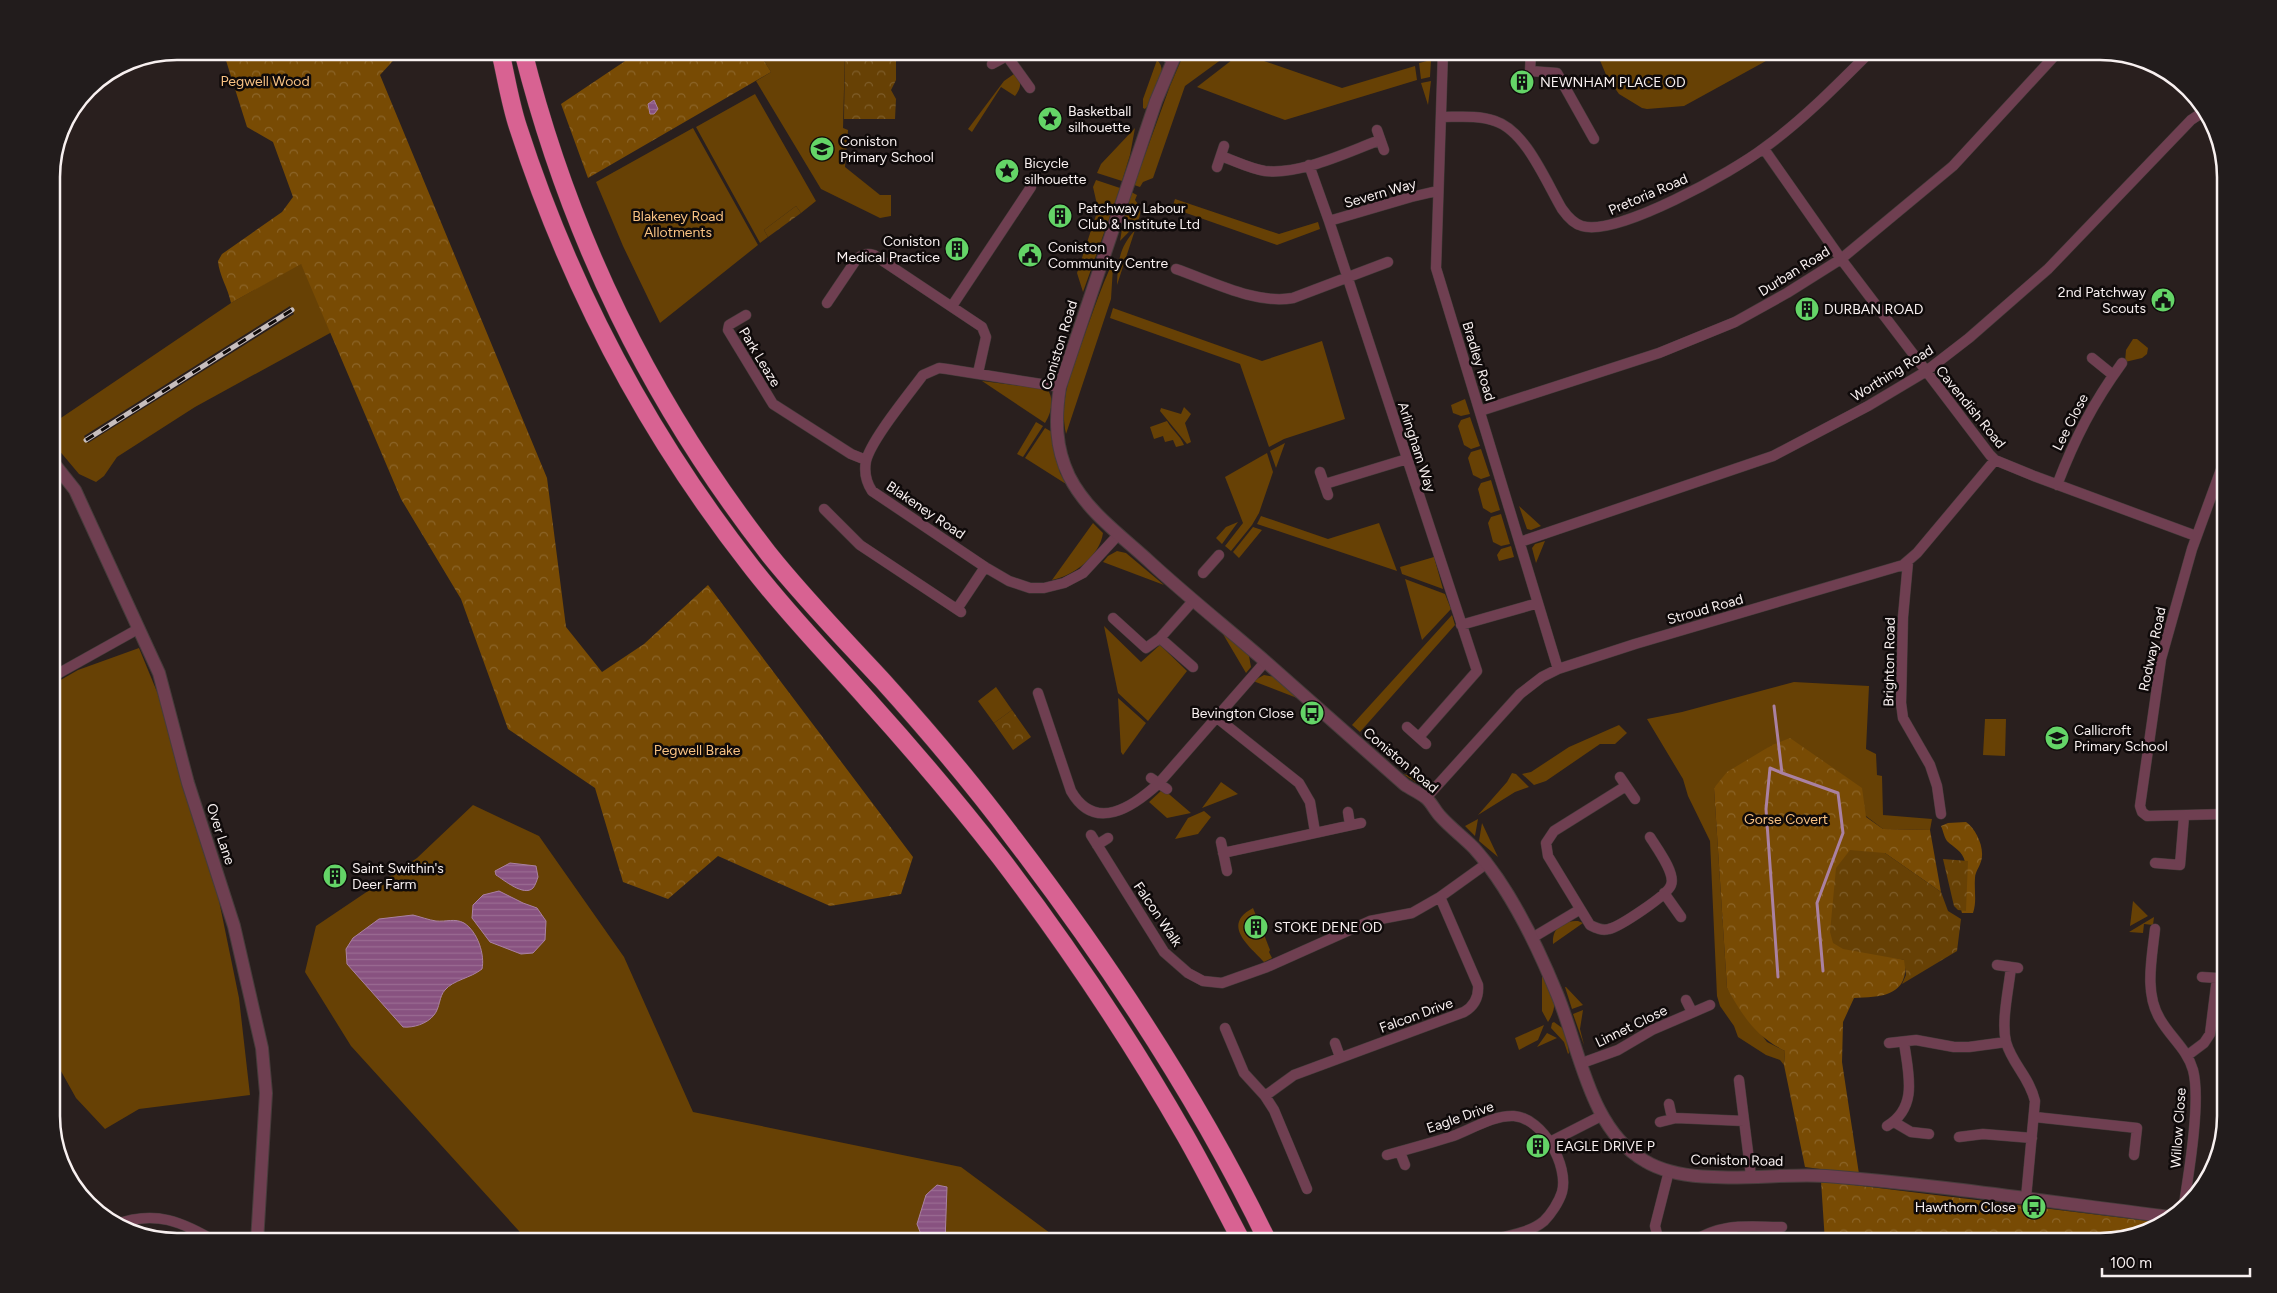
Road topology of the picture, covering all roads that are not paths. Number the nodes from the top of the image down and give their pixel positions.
1 (502, 60) edge
2 (525, 60) edge
3 (1000, 60) edge
4 (1015, 60) edge
5 (1173, 60) edge
6 (1443, 60) edge
7 (1531, 60) edge
8 (1862, 60) edge
9 (2050, 60) edge
10 (992, 64) dead end
11 (1030, 88) dead end
12 (2199, 115) edge
13 (1441, 117) junction
14 (1594, 139) dead end
15 (1764, 149) junction
16 (1384, 150) dead end
17 (1221, 156) dead end
18 (1309, 165) junction
19 (1031, 187) dead end
20 (1437, 191) junction
21 (1329, 221) junction
22 (1841, 259) junction
23 (1388, 262) dead end
24 (1176, 269) dead end
25 (1347, 278) junction
26 (827, 302) dead end
27 (952, 306) junction
28 (746, 315) dead end
29 (2092, 358) dead end
30 (2122, 362) dead end
31 (1925, 372) junction
32 (978, 373) junction
33 (2113, 375) junction
34 (1060, 387) junction
35 (1480, 411) junction
36 (1407, 459) junction
37 (866, 460) junction
38 (1995, 460) junction
39 (60, 471) edge
40 (1320, 472) dead end
41 (2217, 480) edge
42 (1325, 484) junction
43 (2057, 485) junction
44 (1328, 495) dead end
45 (826, 515) dead end
46 (1119, 534) junction
47 (2196, 536) junction
48 (1520, 542) junction
49 (1219, 555) dead end
50 (1908, 562) junction
51 (985, 567) junction
52 (1203, 573) dead end
53 (1193, 601) junction
54 (1538, 603) junction
55 (1113, 618) dead end
56 (1461, 625) junction
57 (138, 629) junction
58 (1160, 638) junction
59 (1265, 662) junction
60 (1192, 667) dead end
61 (1558, 669) junction
62 (60, 672) edge
63 (1038, 693) dead end
64 (1216, 718) junction
65 (1407, 727) dead end
66 (1620, 777) dead end
67 (1626, 786) junction
68 (1426, 798) junction
69 (1635, 799) dead end
70 (1348, 812) dead end
71 (1941, 814) dead end
72 (2217, 814) edge
73 (2184, 816) junction
74 (1314, 832) junction
75 (1091, 835) dead end
76 (1650, 836) dead end
77 (1108, 838) dead end
78 (1221, 842) dead end
79 (1097, 845) junction
80 (1223, 853) junction
81 (2155, 863) dead end
82 (1486, 864) junction
83 (1227, 871) dead end
84 (1664, 894) junction
85 (1440, 897) junction
86 (1579, 910) junction
87 (1681, 917) dead end
88 (2155, 929) dead end
89 (1532, 938) junction
90 (1284, 946) dead end
91 (1289, 957) junction
92 (1997, 965) dead end
93 (2202, 977) dead end
94 (1686, 1000) dead end
95 (1710, 1005) dead end
96 (1692, 1012) junction
97 (1225, 1028) dead end
98 (1904, 1042) junction
99 (2006, 1042) junction
100 (1335, 1043) dead end
101 (1889, 1044) dead end
102 (2188, 1054) junction
103 (1340, 1057) junction
104 (1582, 1063) junction
105 (1739, 1080) dead end
106 (1265, 1096) junction
107 (1669, 1104) dead end
108 (1601, 1116) junction
109 (2035, 1117) junction
110 (1672, 1118) junction
111 (1744, 1121) junction
112 (1660, 1122) dead end
113 (1929, 1134) dead end
114 (1960, 1137) dead end
115 (2032, 1138) junction
116 (1550, 1142) junction
117 (1400, 1152) junction
118 (1387, 1155) dead end
119 (2134, 1155) dead end
120 (1405, 1165) dead end
121 (1669, 1171) junction
122 (1751, 1176) junction
123 (1307, 1189) dead end
124 (2185, 1197) edge
125 (2026, 1198) junction
126 (2160, 1216) edge
127 (126, 1221) edge
128 (1526, 1230) junction
129 (200, 1233) edge
130 (258, 1233) edge
131 (1237, 1233) edge
132 (1263, 1233) edge
133 (1515, 1233) edge
134 (1526, 1233) edge
135 (1657, 1233) edge
136 (1707, 1233) edge
137 (1774, 1233) edge

1 - 131 highway
2 - 132 highway
3 - 10 street
4 - 11 street
5 - 34 street, Coniston Road
6 - 13 street, Bradley Road
7 - 14 street
8 - 15 street, Pretoria Road
9 - 22 street, Durban Road
12 - 31 street, Worthing Road
13 - 15 street, Pretoria Road
13 - 20 street, Bradley Road
15 - 22 street, Cavendish Road
16 - 18 street
17 - 18 street
18 - 21 street, Arlingham Way
19 - 27 street
20 - 21 street, Severn Way
20 - 35 street, Bradley Road
21 - 25 street, Arlingham Way
22 - 31 street, Cavendish Road
22 - 35 street, Durban Road
23 - 25 street
24 - 25 street
25 - 36 street, Arlingham Way
26 - 27 street
27 - 32 street
28 - 37 street, Park Leaze
29 - 33 street
30 - 33 street, Lee Close
31 - 38 street, Cavendish Road
31 - 48 street, Worthing Road
32 - 34 street
32 - 37 street
33 - 43 street, Lee Close
34 - 46 street, Coniston Road
35 - 48 street, Bradley Road
36 - 42 street
36 - 56 street, Arlingham Way
37 - 51 street, Blakeney Road
38 - 43 street, Cavendish Road
38 - 50 street
39 - 57 street, Over Lane
40 - 42 street
41 - 47 street, Rodway Road
42 - 44 street
43 - 47 street, Cavendish Road
45 - 51 street
46 - 51 street, Blakeney Road
46 - 53 street, Coniston Road
47 - 73 street, Rodway Road
48 - 54 street, Bradley Road
49 - 52 street
50 - 61 street, Stroud Road
50 - 71 street, Brighton Road
53 - 58 street
53 - 59 street, Coniston Road
54 - 56 street
54 - 61 street, Bradley Road
55 - 58 street
56 - 65 street, Arlingham Way
57 - 62 street
57 - 130 street, Over Lane
58 - 60 street
59 - 64 street
59 - 68 street, Coniston Road
61 - 68 street, Stroud Road
63 - 64 street
64 - 74 street
66 - 67 street
67 - 69 street
67 - 86 street
68 - 82 street, Coniston Road
70 - 74 street
72 - 73 street, Rodway Road
73 - 81 street
74 - 80 street
75 - 79 street, Falcon Walk
76 - 84 street
77 - 79 street
78 - 80 street
79 - 91 street, Falcon Walk
80 - 83 street
82 - 85 street
82 - 89 street, Coniston Road
84 - 86 street
84 - 87 street
85 - 91 street
85 - 103 street, Falcon Drive
86 - 89 street
88 - 102 street, Willow Close
89 - 104 street, Coniston Road
90 - 91 street
92 - 99 street
93 - 102 street
94 - 96 street
95 - 96 street, Linnet Close
96 - 104 street, Linnet Close
97 - 106 street
98 - 99 street
98 - 101 street
98 - 113 street
99 - 109 street
100 - 103 street
102 - 124 street, Willow Close
103 - 106 street, Falcon Drive
104 - 108 street, Coniston Road
105 - 111 street
106 - 123 street
107 - 110 street
108 - 116 street
108 - 121 street, Coniston Road
109 - 115 street
109 - 119 street
110 - 111 street
110 - 112 street
111 - 122 street
114 - 115 street
115 - 125 street
116 - 117 street, Eagle Drive
116 - 128 street, Eagle Drive
117 - 118 street, Eagle Drive
117 - 120 street
121 - 122 street, Coniston Road
121 - 135 street
122 - 125 street, Coniston Road
125 - 126 street, Coniston Road
127 - 129 street
128 - 133 street, Eagle Drive
128 - 134 street
136 - 137 street

